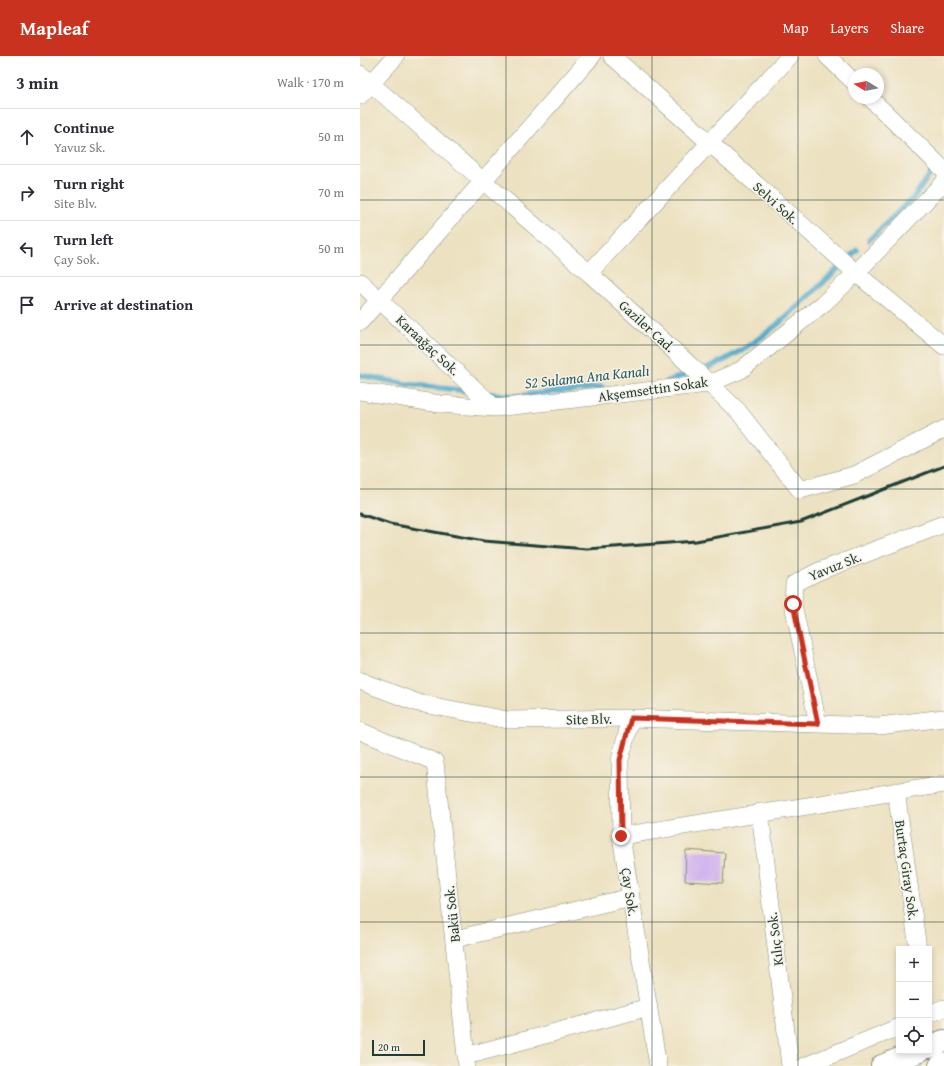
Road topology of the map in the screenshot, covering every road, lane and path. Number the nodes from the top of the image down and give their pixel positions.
1 (396, 56) edge
2 (592, 56) edge
3 (612, 56) edge
4 (790, 56) edge
5 (827, 56) edge
6 (848, 76) edge
7 (364, 84) edge
8 (876, 104) edge
9 (710, 144) junction
10 (944, 170) edge
11 (483, 182) junction
12 (944, 182) edge
13 (848, 266) junction
14 (589, 273) junction
15 (360, 282) edge
16 (379, 299) junction
17 (360, 322) edge
18 (944, 346) edge
19 (708, 384) junction
20 (360, 391) edge
21 (495, 408) junction
22 (944, 429) edge
23 (944, 524) edge
24 (360, 680) edge
25 (631, 718) junction
26 (944, 718) edge
27 (818, 724) junction
28 (360, 731) edge
29 (944, 784) edge
30 (896, 791) junction
31 (760, 812) junction
32 (621, 836) junction
33 (631, 897) junction
34 (455, 939) junction
35 (918, 946) edge
36 (649, 1007) junction
37 (944, 1008) edge
38 (932, 1013) edge
39 (896, 1027) edge
40 (944, 1041) edge
41 (932, 1046) edge
42 (912, 1054) edge
43 (467, 1061) edge
44 (944, 1064) edge
45 (658, 1066) edge
46 (790, 1066) edge
47 (805, 1066) edge
48 (882, 1066) edge
49 (940, 1066) edge

1 - 7 street
2 - 11 street
3 - 9 street, Selvi Sok.
4 - 9 street
5 - 6 street
7 - 11 street, Gaziler Cad.
8 - 10 street
9 - 13 street, Selvi Sok.
9 - 14 street
11 - 14 street, Gaziler Cad.
11 - 16 street
12 - 13 street, Akşemsettin Sokak
13 - 18 street, Selvi Sok.
13 - 19 street, Akşemsettin Sokak
14 - 19 street, Gaziler Cad.
15 - 16 street, Karaağaç Sok.
16 - 17 street
16 - 21 street, Karaağaç Sok.
19 - 21 street, Akşemsettin Sokak
19 - 22 street, Gaziler Cad.
20 - 21 street, Akşemsettin Sokak
23 - 27 street, Yavuz Sk.
24 - 25 street, Site Blv.
25 - 27 street, Site Blv.
25 - 32 street, Çay Sok.
26 - 27 street, Site Blv.
28 - 34 street, Bakü Sok.
29 - 30 street
30 - 31 street
30 - 35 street, Burtaç Giray Sok.
31 - 32 street
31 - 46 street, Kılıç Sok.
32 - 33 street, Çay Sok.
33 - 34 street
33 - 36 street, Çay Sok.
34 - 43 street, Bakü Sok.
36 - 43 street
36 - 45 street, Çay Sok.
37 - 38 street
39 - 47 street
40 - 41 main road
42 - 48 main road
44 - 49 main road

